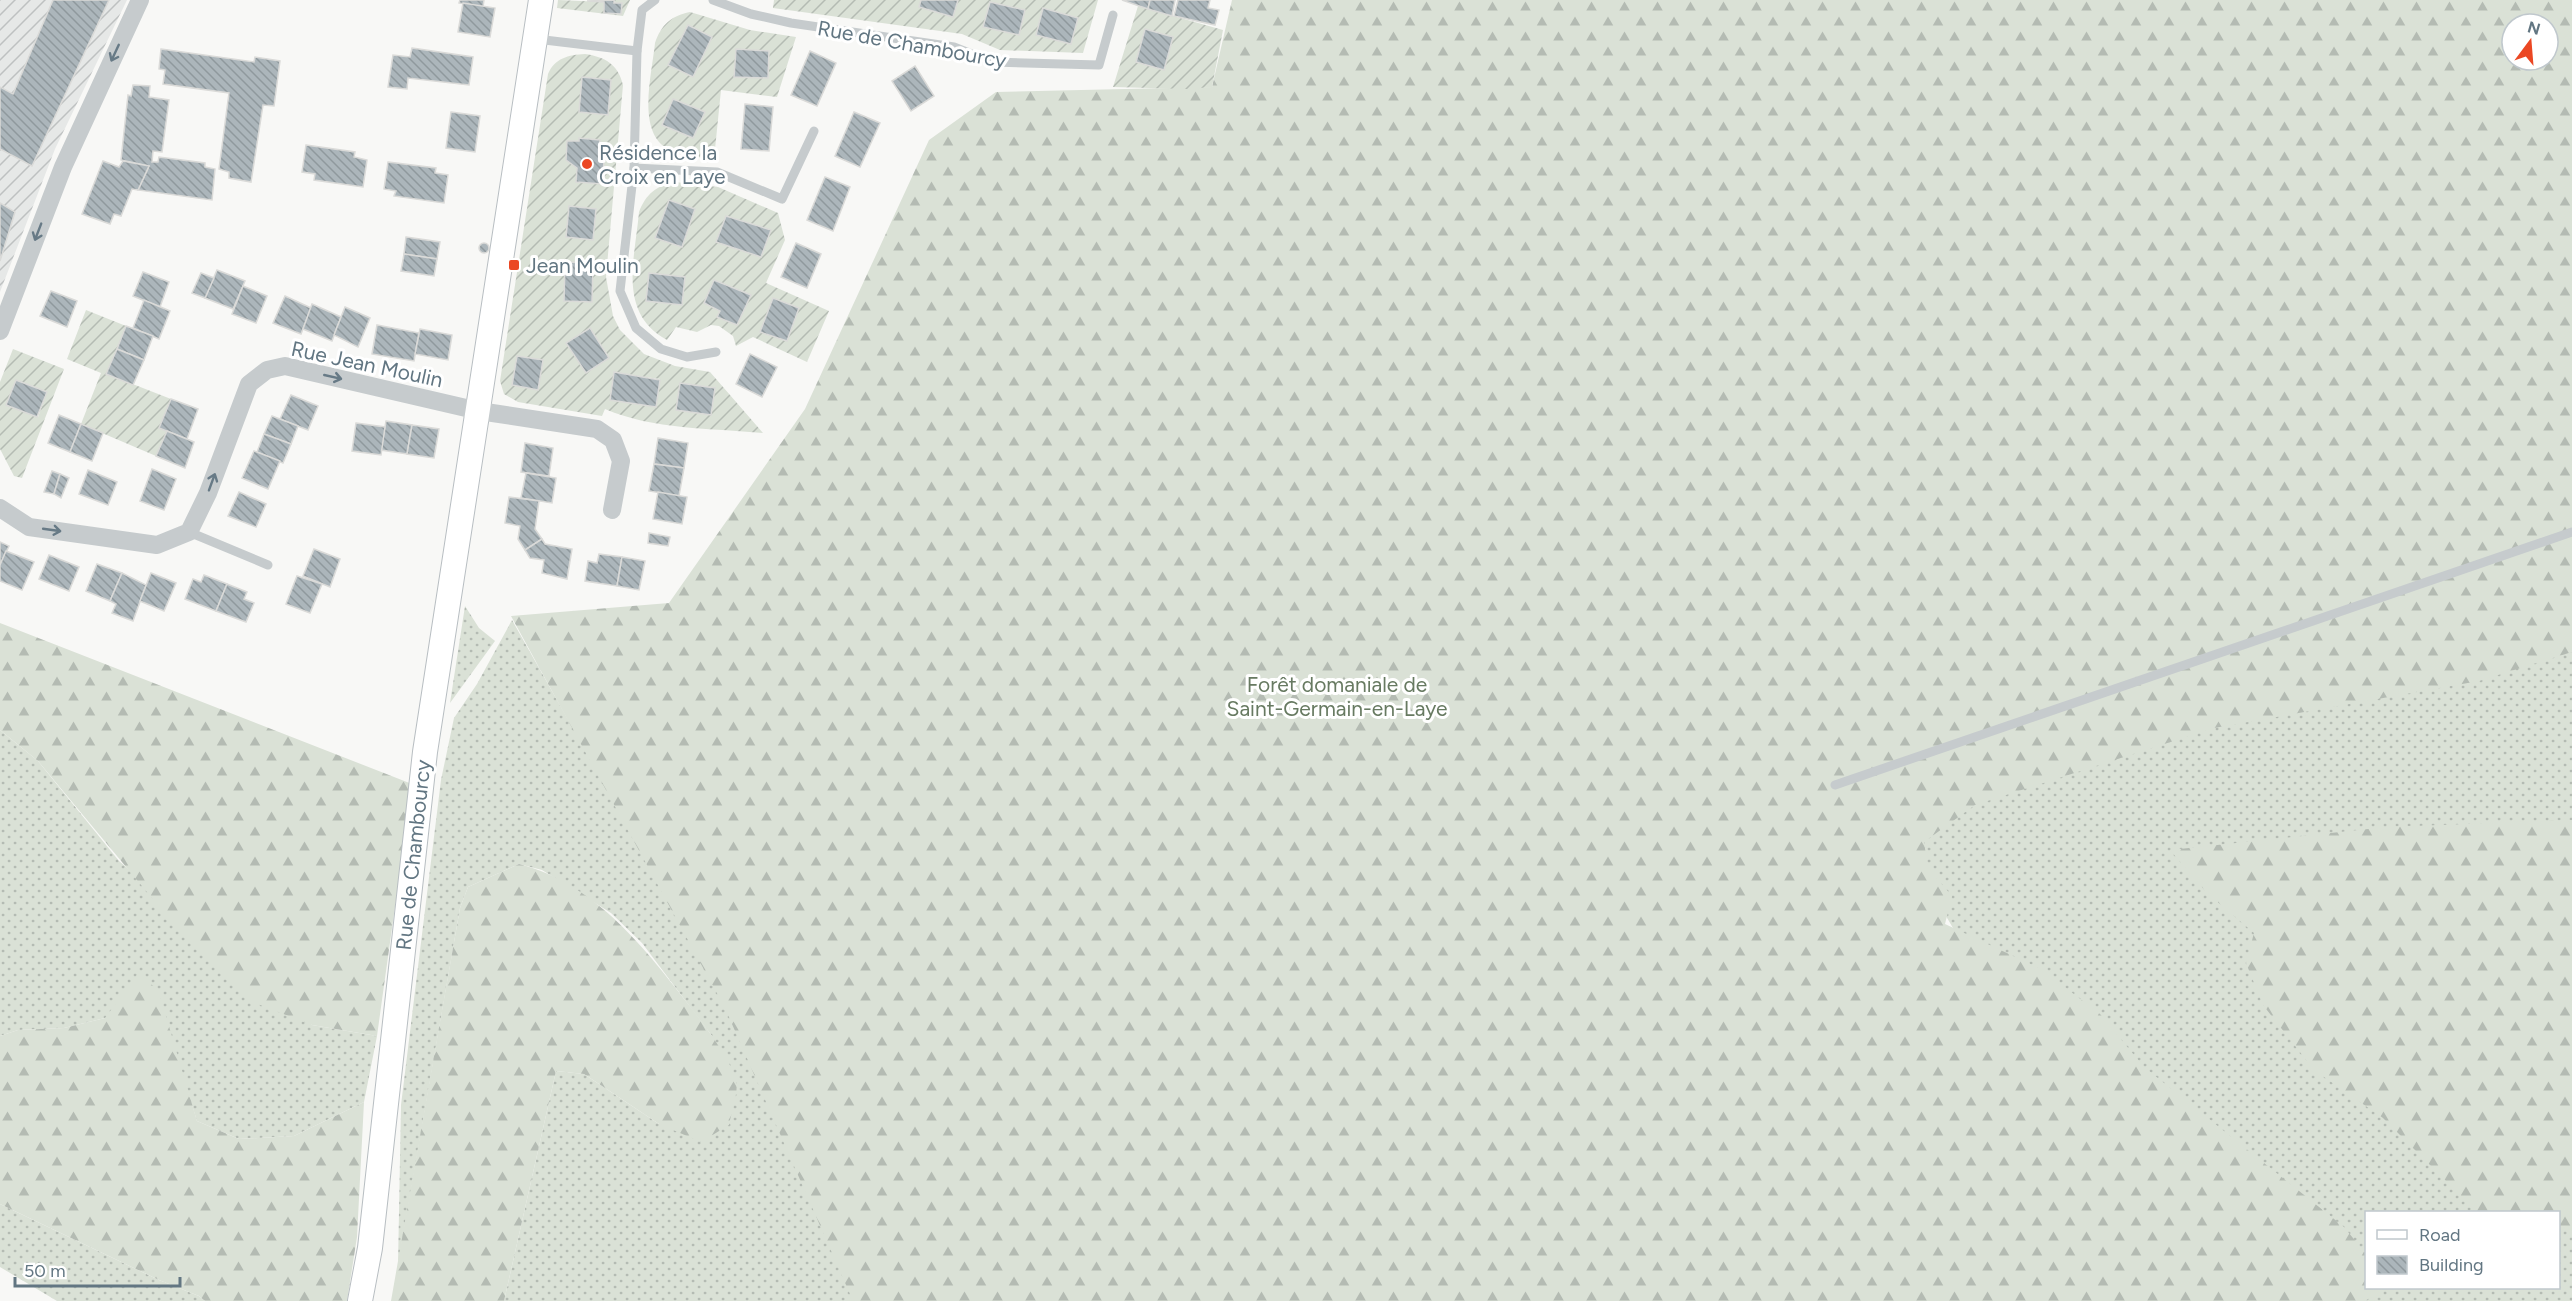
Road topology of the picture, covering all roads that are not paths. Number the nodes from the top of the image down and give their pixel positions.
1 (140, 0) edge
2 (541, 0) edge
3 (655, 0) edge
4 (713, 0) edge
5 (1113, 15) dead end
6 (536, 39) junction
7 (636, 51) junction
8 (814, 131) dead end
9 (634, 168) junction
10 (0, 332) edge
11 (716, 352) dead end
12 (479, 411) junction
13 (0, 508) edge
14 (612, 510) dead end
15 (189, 532) junction
16 (2572, 532) edge
17 (268, 565) dead end
18 (1835, 785) dead end
19 (360, 1301) edge

1 -> 10 street
2 - 6 street, Rue de Chambourcy
3 - 7 lane
4 - 5 lane, Rue de Chambourcy
6 - 7 lane
6 - 12 street, Rue de Chambourcy
7 - 9 lane
8 - 9 lane
9 - 11 lane
12 - 14 street
15 -> 12 street, Rue Jean Moulin
12 - 19 street, Rue de Chambourcy
13 -> 15 street
15 - 17 lane
16 - 18 lane

